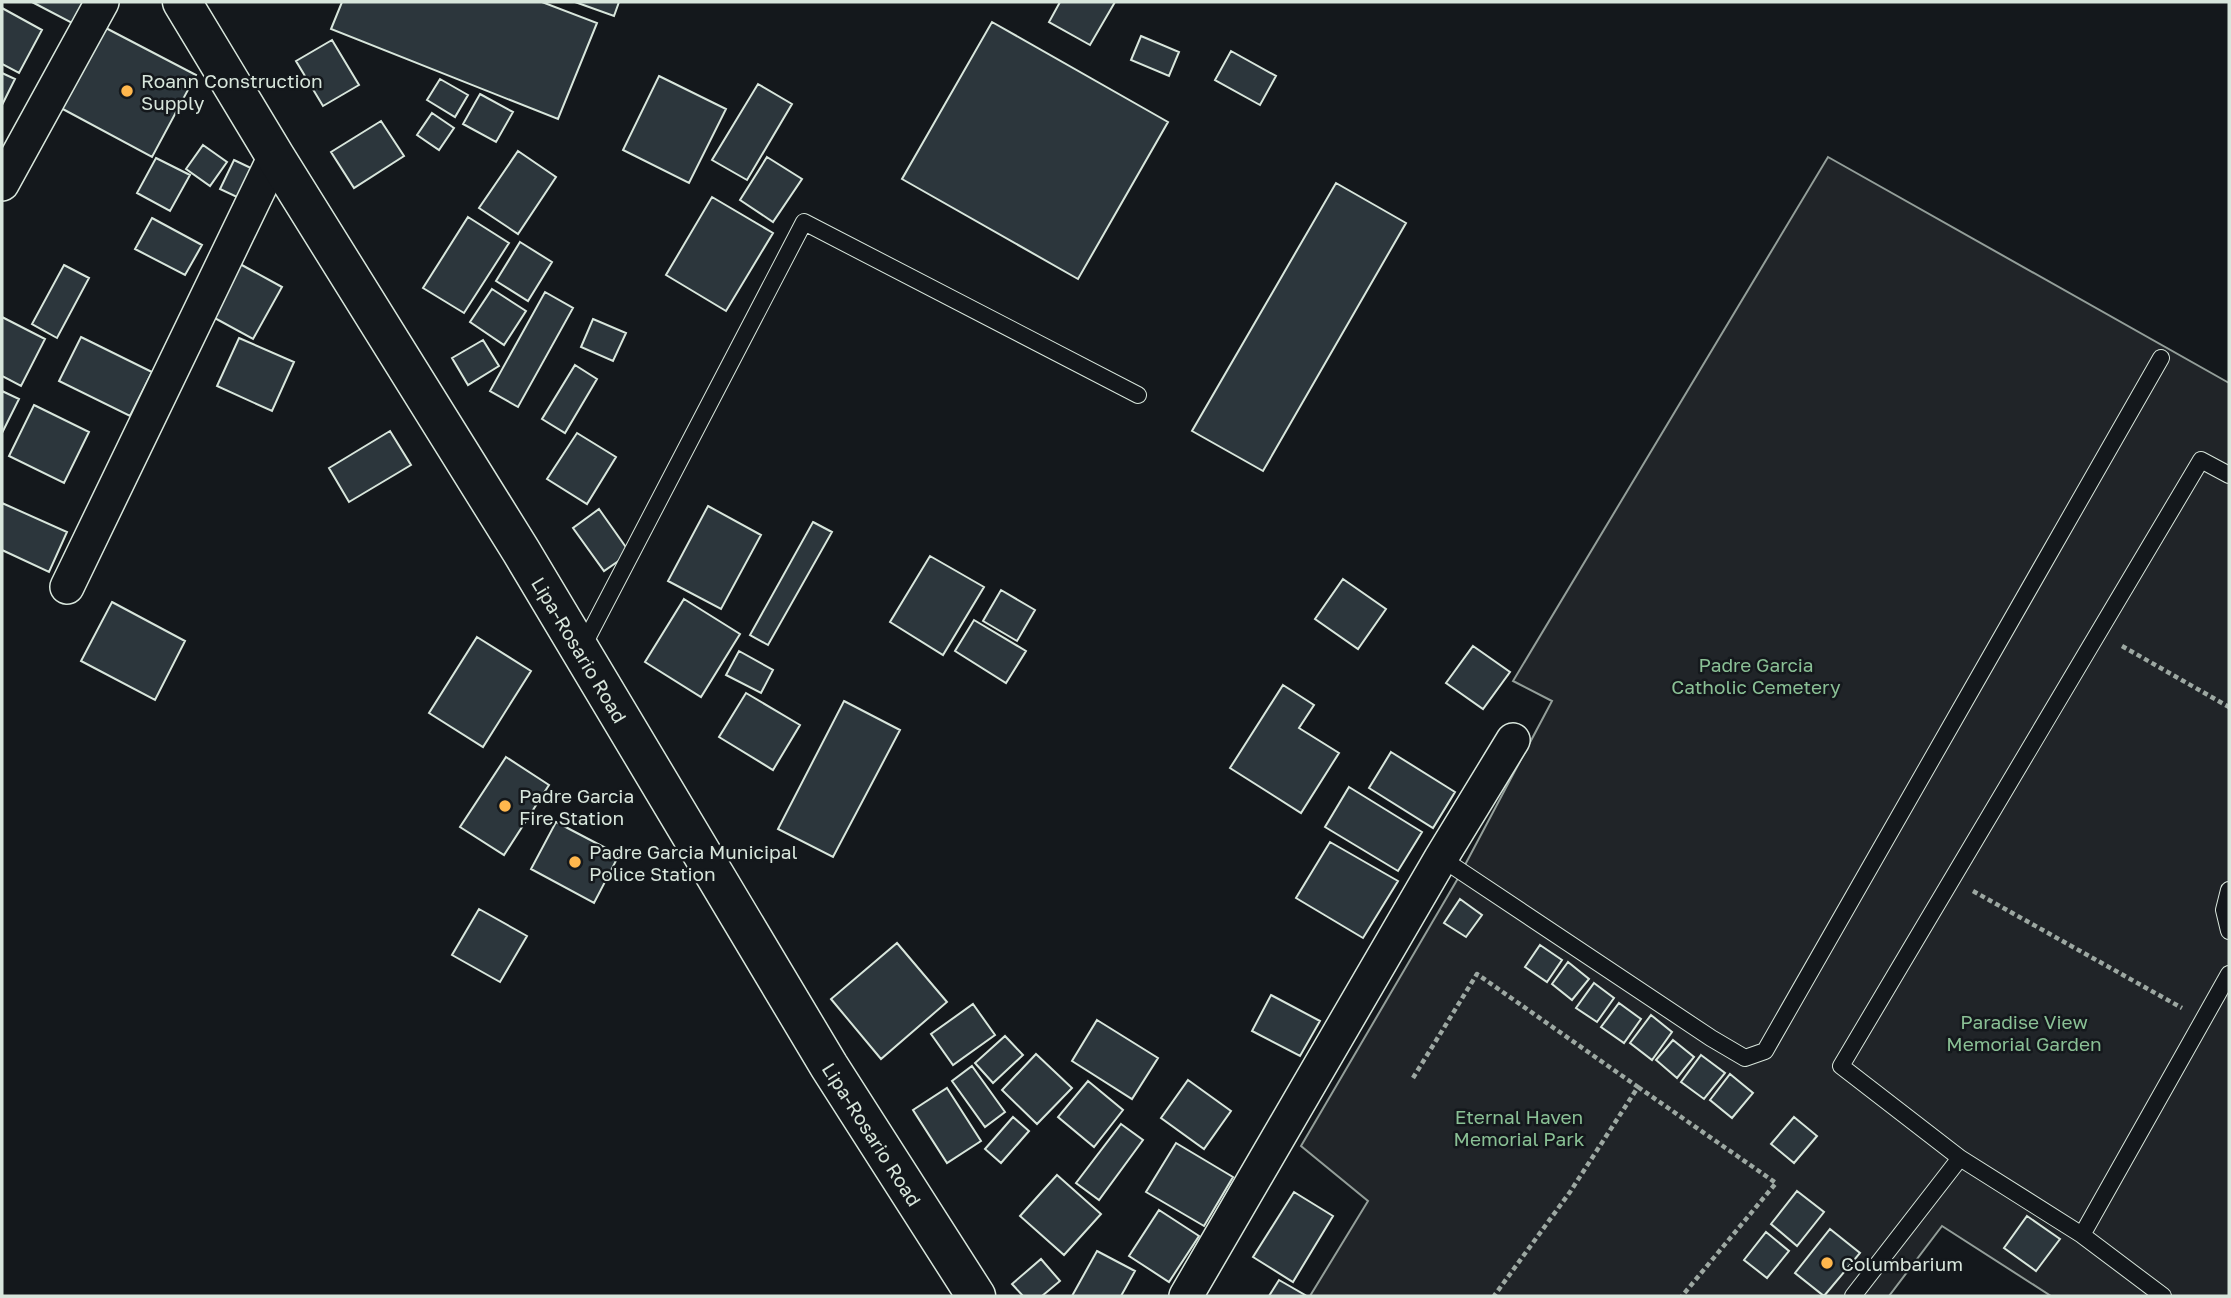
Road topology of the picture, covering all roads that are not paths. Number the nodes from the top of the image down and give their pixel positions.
1 (102, 2) edge
2 (182, 2) edge
3 (275, 156) junction
4 (2, 184) edge
5 (2161, 358) dead end
6 (1138, 395) dead end
7 (2229, 475) edge
8 (67, 587) dead end
9 (581, 651) junction
10 (1513, 740) dead end
11 (1441, 858) junction
12 (2229, 890) edge
13 (2229, 931) edge
14 (2229, 974) edge
15 (1960, 1158) junction
16 (2082, 1235) junction
17 (976, 1296) edge
18 (1186, 1296) edge
19 (1853, 1296) edge
20 (2163, 1296) edge

1 - 4 street
2 - 3 main road, Lipa-Rosario Road
3 - 8 street
3 - 9 main road, Lipa-Rosario Road
5 - 11 lane
6 - 9 lane
7 - 15 lane
9 - 17 main road, Lipa-Rosario Road
10 - 11 street
11 - 18 street
12 - 13 lane
14 - 16 lane
15 - 16 lane
15 - 19 lane
16 - 20 lane

